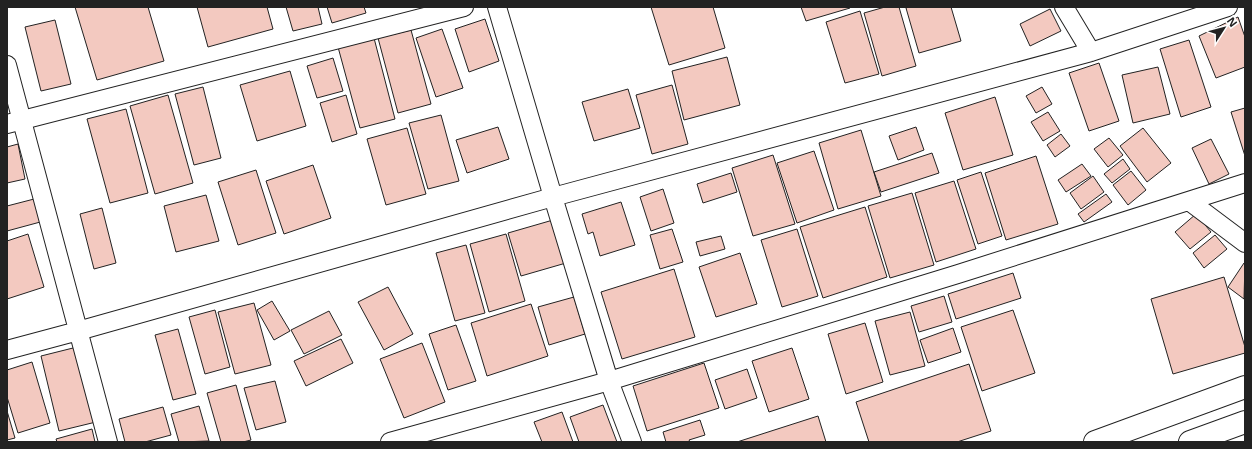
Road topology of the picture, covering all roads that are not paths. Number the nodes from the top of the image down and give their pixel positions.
1 (464, 7) edge
2 (497, 7) edge
3 (1064, 7) edge
4 (1228, 7) edge
5 (1091, 52) junction
6 (7, 65) edge
7 (15, 123) edge
8 (1245, 183) edge
9 (553, 197) junction
10 (1189, 201) junction
11 (1245, 243) edge
12 (78, 331) junction
13 (7, 350) edge
14 (609, 381) junction
15 (1245, 387) edge
16 (1245, 422) edge
17 (108, 442) edge
18 (390, 442) edge
19 (632, 442) edge
20 (1094, 442) edge
21 (1190, 442) edge

1 - 7 street
2 - 9 street
3 - 5 street
4 - 5 street
5 - 9 street
6 - 7 street
7 - 12 street
8 - 10 street
9 - 12 street
9 - 14 street
10 - 11 street
10 - 14 street
12 - 13 street
12 - 17 street
14 - 18 street
14 - 19 street
15 - 20 main road
16 - 21 main road

